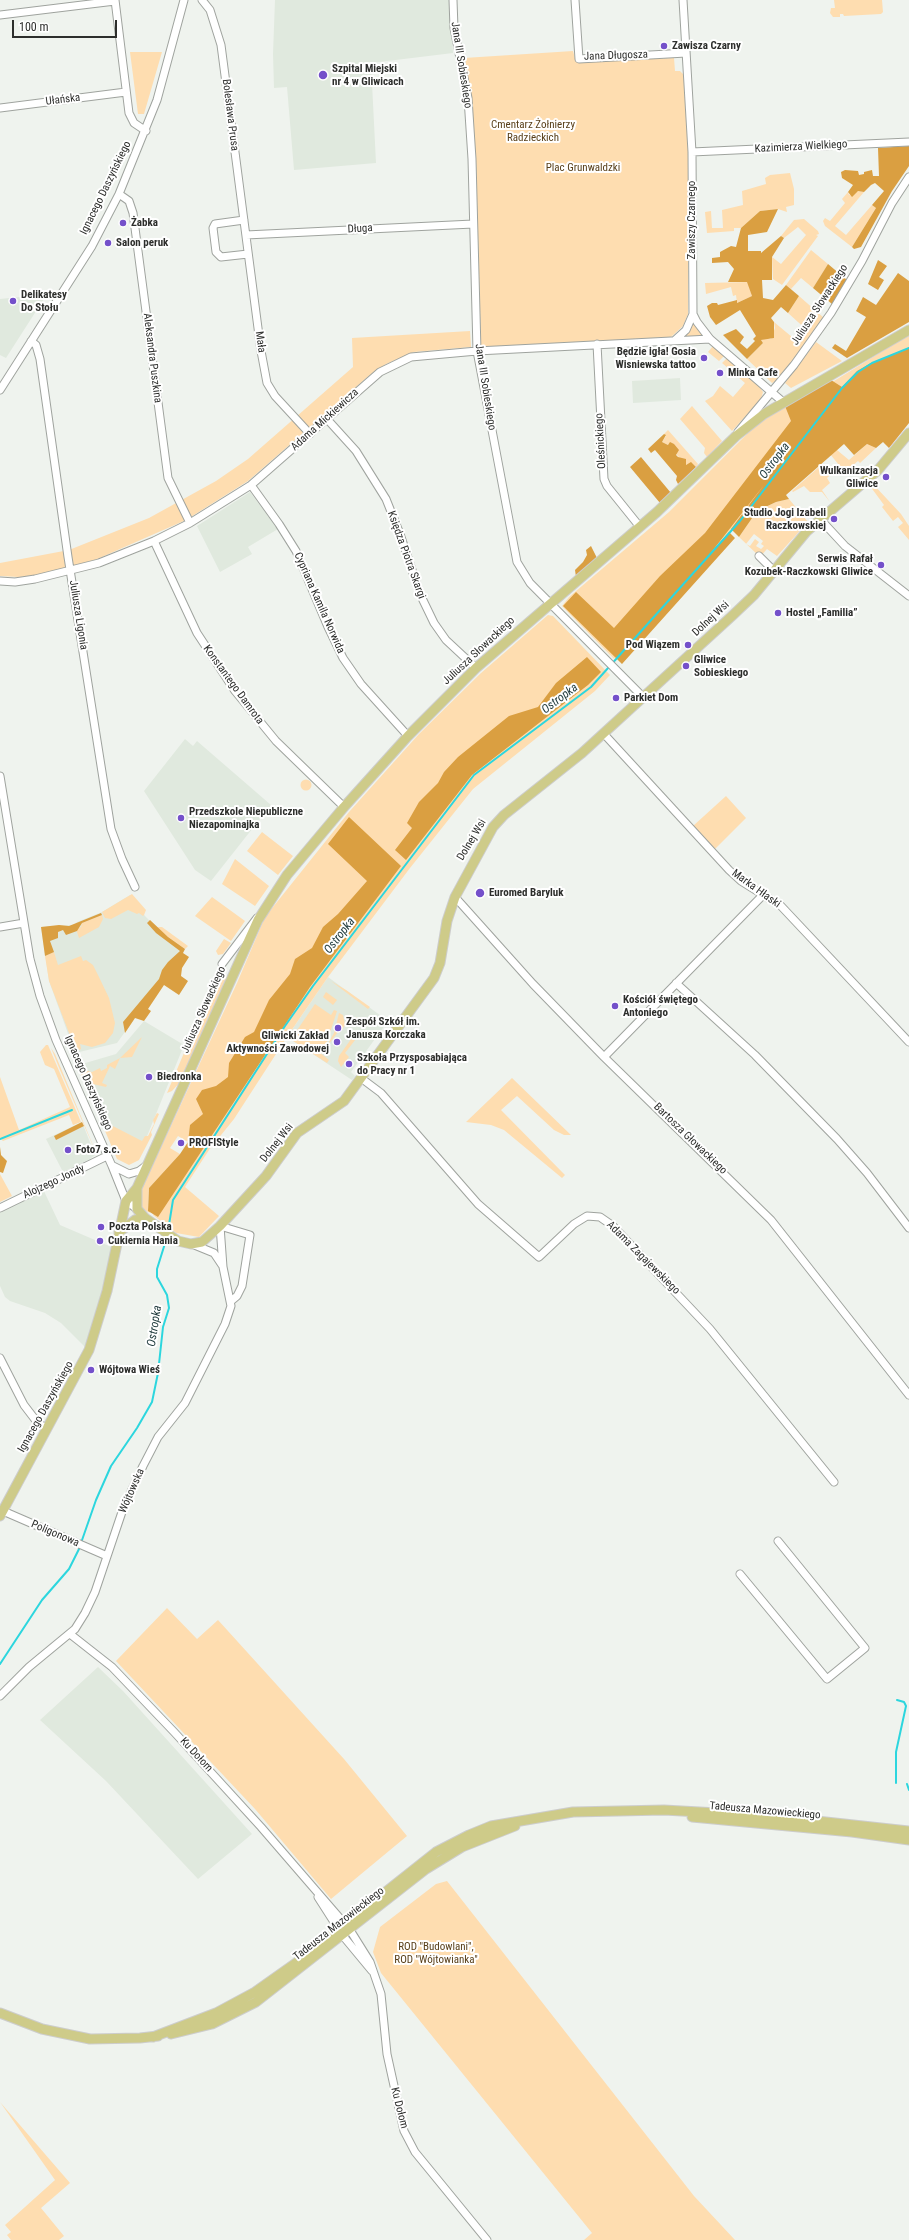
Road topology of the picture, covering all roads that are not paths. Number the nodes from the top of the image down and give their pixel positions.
1 (184, 0) edge
2 (202, 0) edge
3 (453, 0) edge
4 (575, 0) edge
5 (682, 0) edge
6 (115, 1) edge
7 (0, 15) edge
8 (686, 53) junction
9 (126, 92) junction
10 (0, 108) edge
11 (146, 131) junction
12 (909, 142) edge
13 (692, 152) junction
14 (909, 178) edge
15 (119, 194) junction
16 (244, 220) junction
17 (473, 224) junction
18 (246, 235) junction
19 (248, 254) junction
20 (693, 314) junction
21 (909, 330) edge
22 (710, 339) junction
23 (675, 340) junction
24 (31, 341) junction
25 (597, 344) junction
26 (477, 351) junction
27 (0, 390) edge
28 (772, 392) junction
29 (783, 402) junction
30 (327, 418) junction
31 (909, 433) edge
32 (310, 434) junction
33 (736, 436) junction
34 (251, 485) junction
35 (820, 519) junction
36 (190, 523) junction
37 (640, 527) junction
38 (154, 541) junction
39 (759, 556) dead end
40 (70, 571) junction
41 (774, 571) junction
42 (0, 580) edge
43 (909, 596) edge
44 (550, 603) junction
45 (476, 668) junction
46 (644, 698) junction
47 (604, 734) junction
48 (408, 736) junction
49 (0, 776) edge
50 (344, 807) junction
51 (136, 887) dead end
52 (764, 894) junction
53 (455, 897) junction
54 (265, 908) junction
55 (24, 923) junction
56 (0, 927) edge
57 (222, 964) dead end
58 (676, 983) junction
59 (909, 1042) edge
60 (604, 1057) junction
61 (361, 1078) junction
62 (108, 1156) junction
63 (147, 1165) junction
64 (112, 1166) junction
65 (137, 1188) junction
66 (126, 1201) junction
67 (0, 1208) edge
68 (137, 1209) junction
69 (145, 1218) junction
70 (220, 1226) junction
71 (909, 1228) edge
72 (119, 1232) junction
73 (191, 1244) junction
74 (223, 1267) junction
75 (231, 1301) junction
76 (0, 1358) edge
77 (909, 1395) edge
78 (47, 1429) junction
79 (834, 1482) dead end
80 (1, 1514) edge
81 (778, 1541) dead end
82 (107, 1556) junction
83 (740, 1574) dead end
84 (70, 1634) junction
85 (0, 1696) edge
86 (618, 1809) junction
87 (909, 1831) edge
88 (909, 1840) edge
89 (344, 1930) junction
90 (0, 2010) edge
91 (0, 2013) edge
92 (21, 2021) junction
93 (487, 2240) edge

1 - 11 street, Ignacego Daszyńskiego
2 - 16 street, Bolesława Prusa
3 - 17 street, Jana III Sobieskiego
4 - 8 street, Jana Długosza
5 - 8 street, Zawiszy Czarnego
6 - 7 street
6 - 9 street
8 - 13 street, Zawiszy Czarnego
9 - 10 street, Ułańska
9 - 11 street
11 - 15 street, Ignacego Daszyńskiego
12 - 13 street, Kazimierza Wielkiego
13 - 20 street, Zawiszy Czarnego
14 - 28 street, Juliusza Słowackiego
15 - 24 street, Ignacego Daszyńskiego
15 - 36 street, Aleksandra Puszkina
16 - 18 street, Bolesława Prusa
16 - 19 street
17 - 18 street, Długa
17 - 26 street, Jana III Sobieskiego
18 - 19 street, Mała
19 - 32 street, Mała
20 - 22 street
20 - 23 street
21 - 29 main road, Juliusza Słowackiego
22 - 23 street, Adama Mickiewicza
22 - 28 street
23 - 25 street, Adama Mickiewicza
24 - 27 street, Ignacego Daszyńskiego
24 - 40 street, Juliusza Ligonia
25 - 26 street, Adama Mickiewicza
25 - 37 street, Oleśnickiego
26 - 30 street, Adama Mickiewicza
26 - 44 street, Jana III Sobieskiego
28 - 29 street
28 - 33 street, Juliusza Słowackiego
29 - 33 main road, Juliusza Słowackiego
30 - 32 street, Adama Mickiewicza
30 - 45 street, Księdza Piotra Skargi
31 - 35 main road, Dolnej Wsi
32 - 34 street, Adama Mickiewicza
33 - 37 main road, Juliusza Słowackiego
34 - 36 street, Adama Mickiewicza
34 - 48 street, Cypriana Kamila Norwida
35 - 41 main road, Dolnej Wsi
35 - 43 street
36 - 38 street, Adama Mickiewicza
37 - 44 main road, Juliusza Słowackiego
38 - 40 street, Adama Mickiewicza
38 - 50 street, Konstantego Damrota
39 - 41 street
40 - 42 street, Adama Mickiewicza
40 - 51 street, Juliusza Ligonia
41 - 46 main road, Dolnej Wsi
44 - 45 main road, Juliusza Słowackiego
44 - 46 street, Jana III Sobieskiego
45 - 48 main road, Juliusza Słowackiego
46 - 47 main road, Dolnej Wsi
47 - 52 street, Marka Hłaski
47 - 53 main road, Dolnej Wsi
48 - 50 main road, Juliusza Słowackiego
49 - 55 street, Ignacego Daszyńskiego
50 - 54 main road, Juliusza Słowackiego
52 - 58 street
52 - 59 street, Marka Hłaski
53 - 60 street, Bartosza Głowackiego
53 - 61 main road, Dolnej Wsi
54 - 57 street, Juliusza Słowackiego
54 - 63 main road, Juliusza Słowackiego
55 - 56 street
55 - 62 street, Ignacego Daszyńskiego
58 - 60 street
58 - 71 street
60 - 77 street, Bartosza Głowackiego
61 - 70 main road, Dolnej Wsi
61 - 79 street, Adama Zagajewskiego
62 - 64 street, Ignacego Daszyńskiego
62 - 67 street, Alojzego Jondy
63 - 64 street
63 - 65 main road, Juliusza Słowackiego
64 - 66 street, Ignacego Daszyńskiego
65 - 66 main road, Juliusza Słowackiego
65 - 68 main road, Juliusza Słowackiego
66 - 68 street
66 - 72 main road, Ignacego Daszyńskiego
68 - 69 main road
69 - 72 main road
69 - 73 main road
70 - 73 main road, Dolnej Wsi
70 - 74 street, Wójtowska
70 - 75 street
72 - 78 main road, Ignacego Daszyńskiego
73 - 74 street, Wójtowska
74 - 75 street, Wójtowska
75 - 82 street, Wójtowska
76 - 78 street
78 - 80 main road, Ignacego Daszyńskiego
80 - 82 street, Poligonowa
81 - 83 street
82 - 84 street, Wójtowska
84 - 85 street, Wójtowska
84 - 89 street, Ku Dołom
86 - 87 main road, Tadeusza Mazowieckiego
86 - 88 main road, Tadeusza Mazowieckiego
86 - 89 main road, Tadeusza Mazowieckiego
89 - 92 main road, Tadeusza Mazowieckiego
89 - 93 street, Ku Dołom
90 - 92 main road, Tadeusza Mazowieckiego
91 - 92 main road, Tadeusza Mazowieckiego

